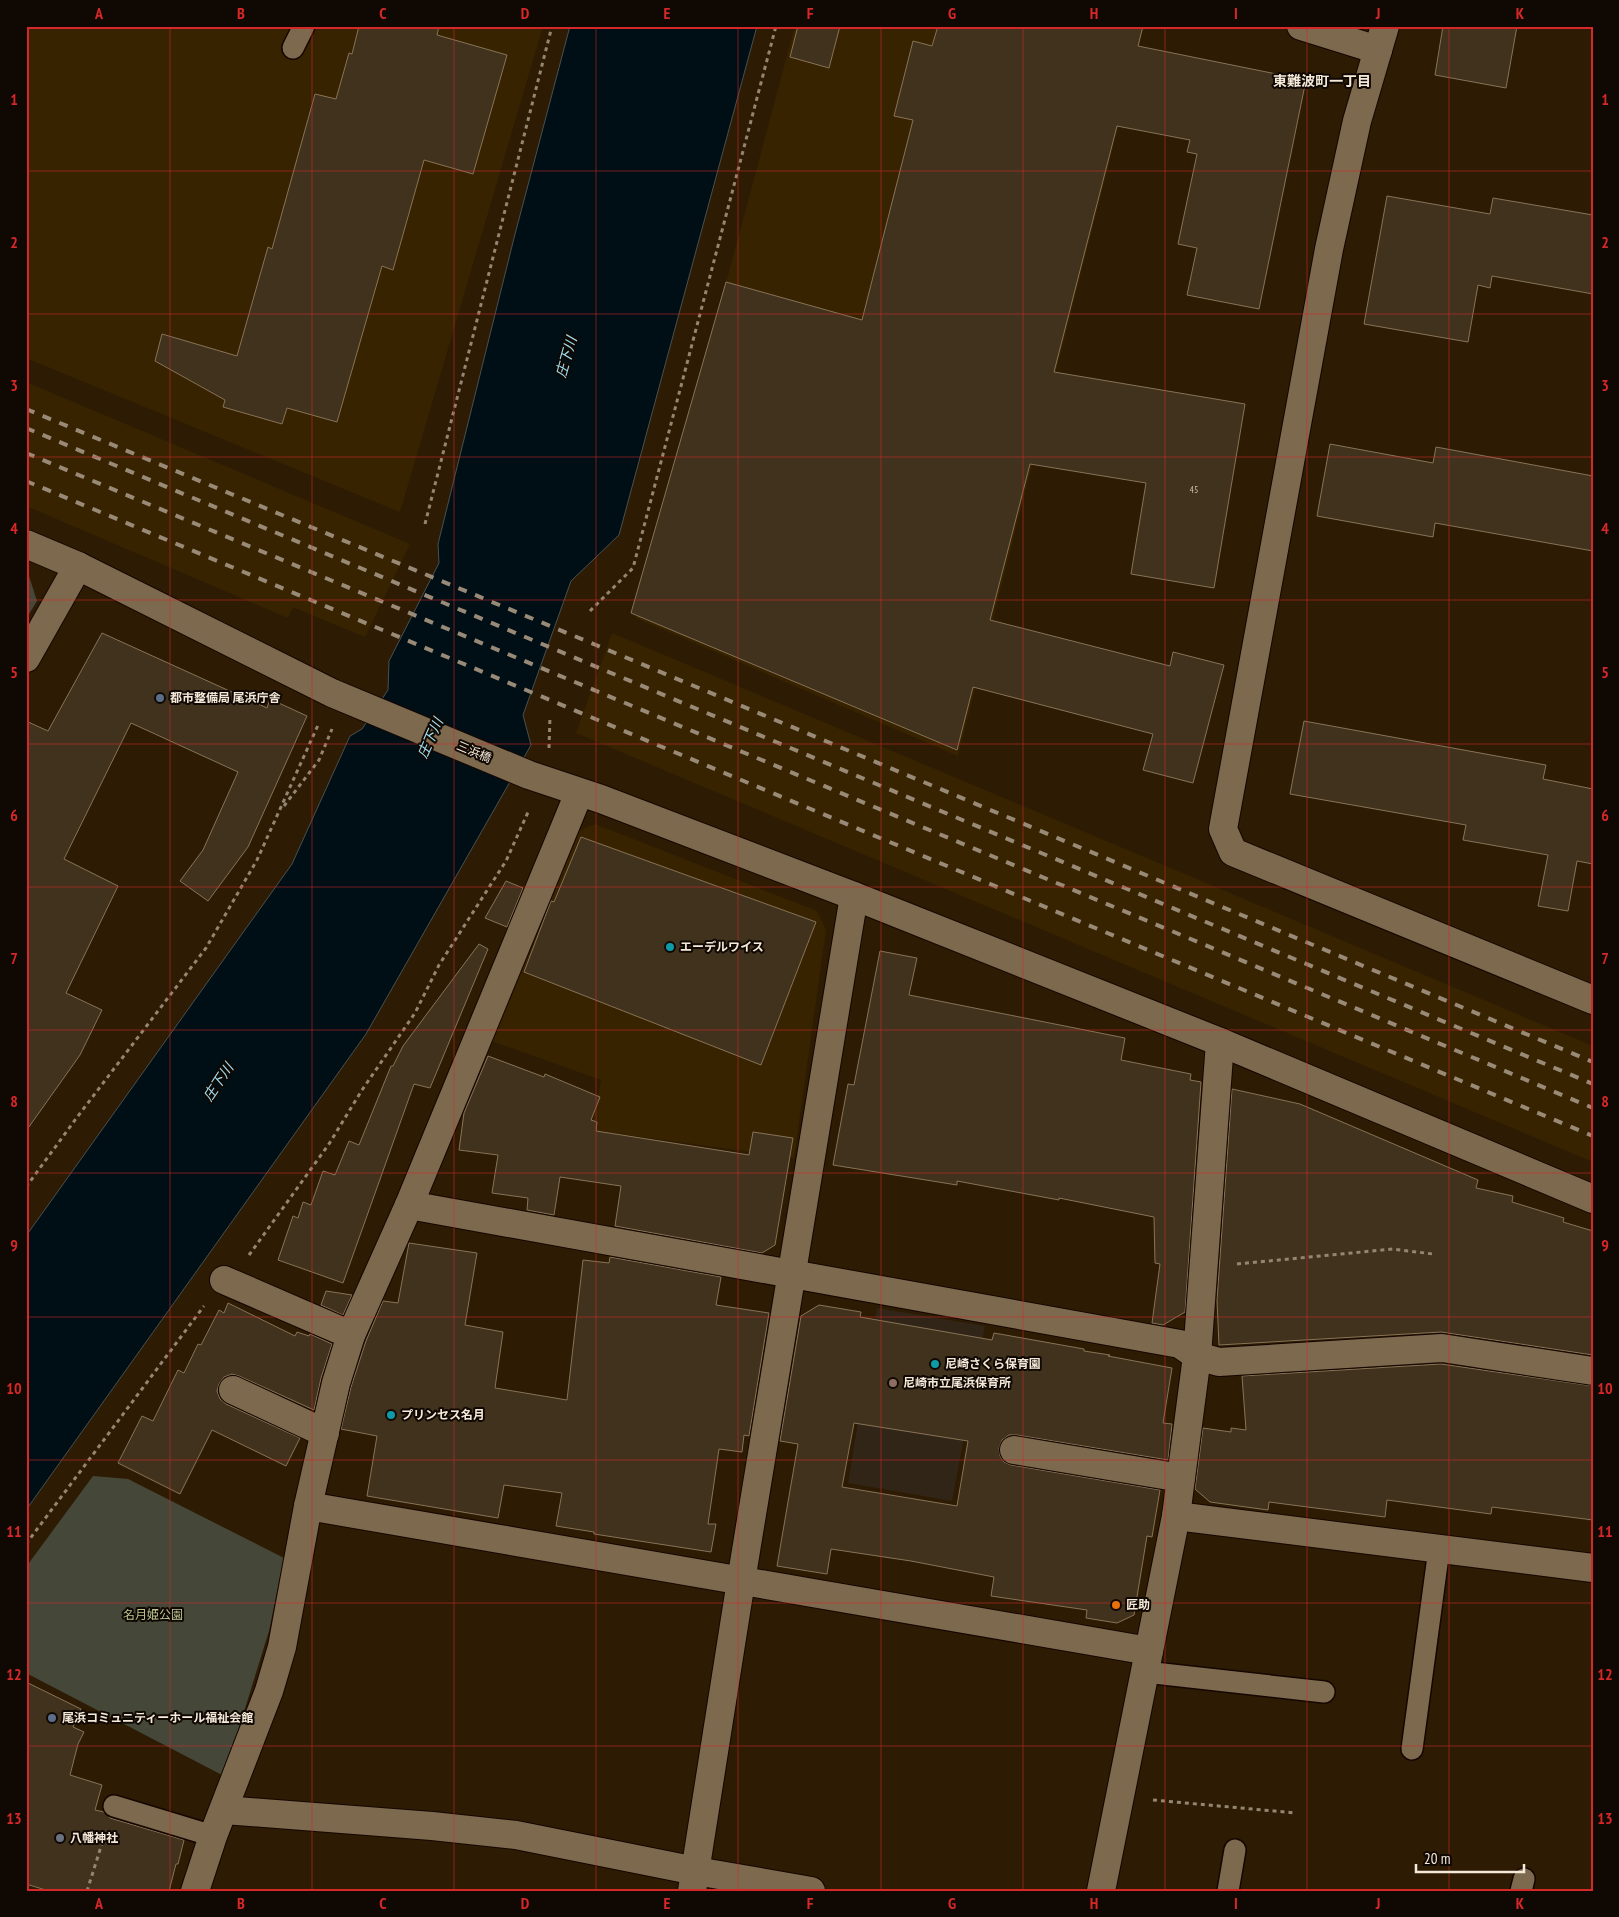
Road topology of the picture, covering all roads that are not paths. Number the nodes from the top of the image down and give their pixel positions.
1 (304, 26) edge
2 (1301, 26) edge
3 (1381, 38) edge
4 (293, 48) dead end
5 (26, 544) edge
6 (78, 566) junction
7 (26, 658) edge
8 (580, 793) junction
9 (854, 896) junction
10 (1593, 1000) edge
11 (1220, 1042) junction
12 (1593, 1199) edge
13 (409, 1205) junction
14 (791, 1273) junction
15 (224, 1280) road end
16 (351, 1335) junction
17 (1197, 1356) junction
18 (1593, 1371) edge
19 (233, 1390) dead end
20 (325, 1433) junction
21 (1014, 1450) dead end
22 (1180, 1478) junction
23 (308, 1506) junction
24 (1176, 1516) junction
25 (1439, 1549) junction
26 (1593, 1568) edge
27 (741, 1581) junction
28 (1147, 1662) junction
29 (1324, 1692) dead end
30 (1412, 1749) dead end
31 (114, 1806) road end
32 (224, 1810) junction
33 (213, 1836) junction
34 (1235, 1850) dead end
35 (694, 1881) edge
36 (195, 1891) edge
37 (811, 1891) edge
38 (1101, 1891) edge
39 (1228, 1891) edge

1 - 4 lane
2 - 3 street
3 - 10 street
5 - 6 street, 三浜橋
6 - 7 street
6 - 8 street, 三浜橋
8 - 9 street, 三浜橋
8 - 13 street
9 - 11 street, 三浜橋
9 - 14 street
11 - 12 street, 三浜橋
11 - 17 street
13 - 14 street
13 - 16 street
14 - 17 street
14 - 27 street
15 - 16 street
16 - 20 street
17 - 18 street
17 - 22 street
19 - 20 street
20 - 23 street
21 - 22 street
22 - 24 street
23 - 27 street
23 - 32 street
24 - 25 street
24 - 28 street
25 - 26 street
25 - 30 lane
27 - 28 street
27 - 35 street
28 - 29 lane
28 - 38 street
31 - 33 lane
32 - 33 street
32 - 35 street
33 - 36 street
34 - 39 lane
35 - 37 street

